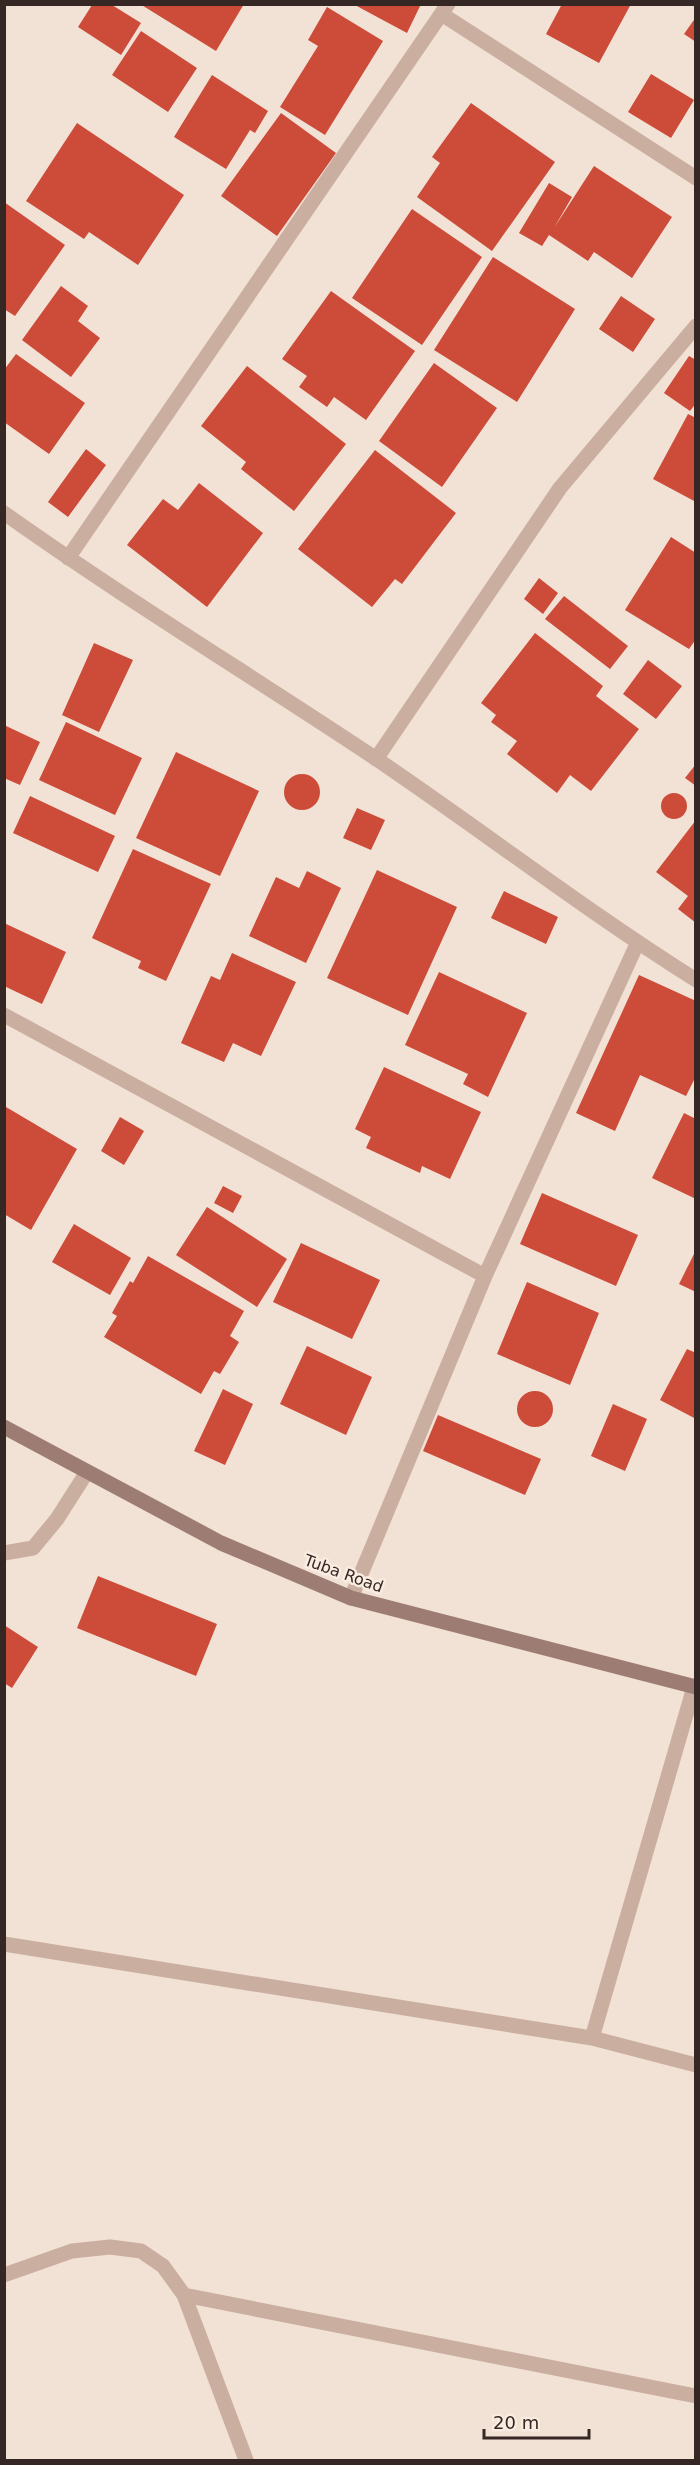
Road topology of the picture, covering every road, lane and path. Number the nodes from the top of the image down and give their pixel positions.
1 (446, 10) edge
2 (696, 178) edge
3 (696, 326) edge
4 (4, 513) edge
5 (68, 558) junction
6 (376, 759) junction
7 (638, 944) junction
8 (696, 981) edge
9 (4, 1015) edge
10 (485, 1276) junction
11 (4, 1427) edge
12 (87, 1472) junction
13 (4, 1553) edge
14 (351, 1598) junction
15 (695, 1687) edge
16 (4, 1944) edge
17 (592, 2038) junction
18 (696, 2065) edge
19 (4, 2275) edge
20 (184, 2295) junction
21 (696, 2396) edge
22 (246, 2460) edge

1 - 2 street
1 - 5 street
3 - 6 street
4 - 5 street
5 - 6 street
6 - 7 street
7 - 8 street
7 - 10 street
9 - 10 street
10 - 14 street
11 - 12 street, Tuba Road
12 - 13 street
12 - 14 street, Tuba Road
14 - 15 street, Tuba Road
15 - 17 street
16 - 17 street
17 - 18 street
19 - 20 street
20 - 21 street
20 - 22 street

